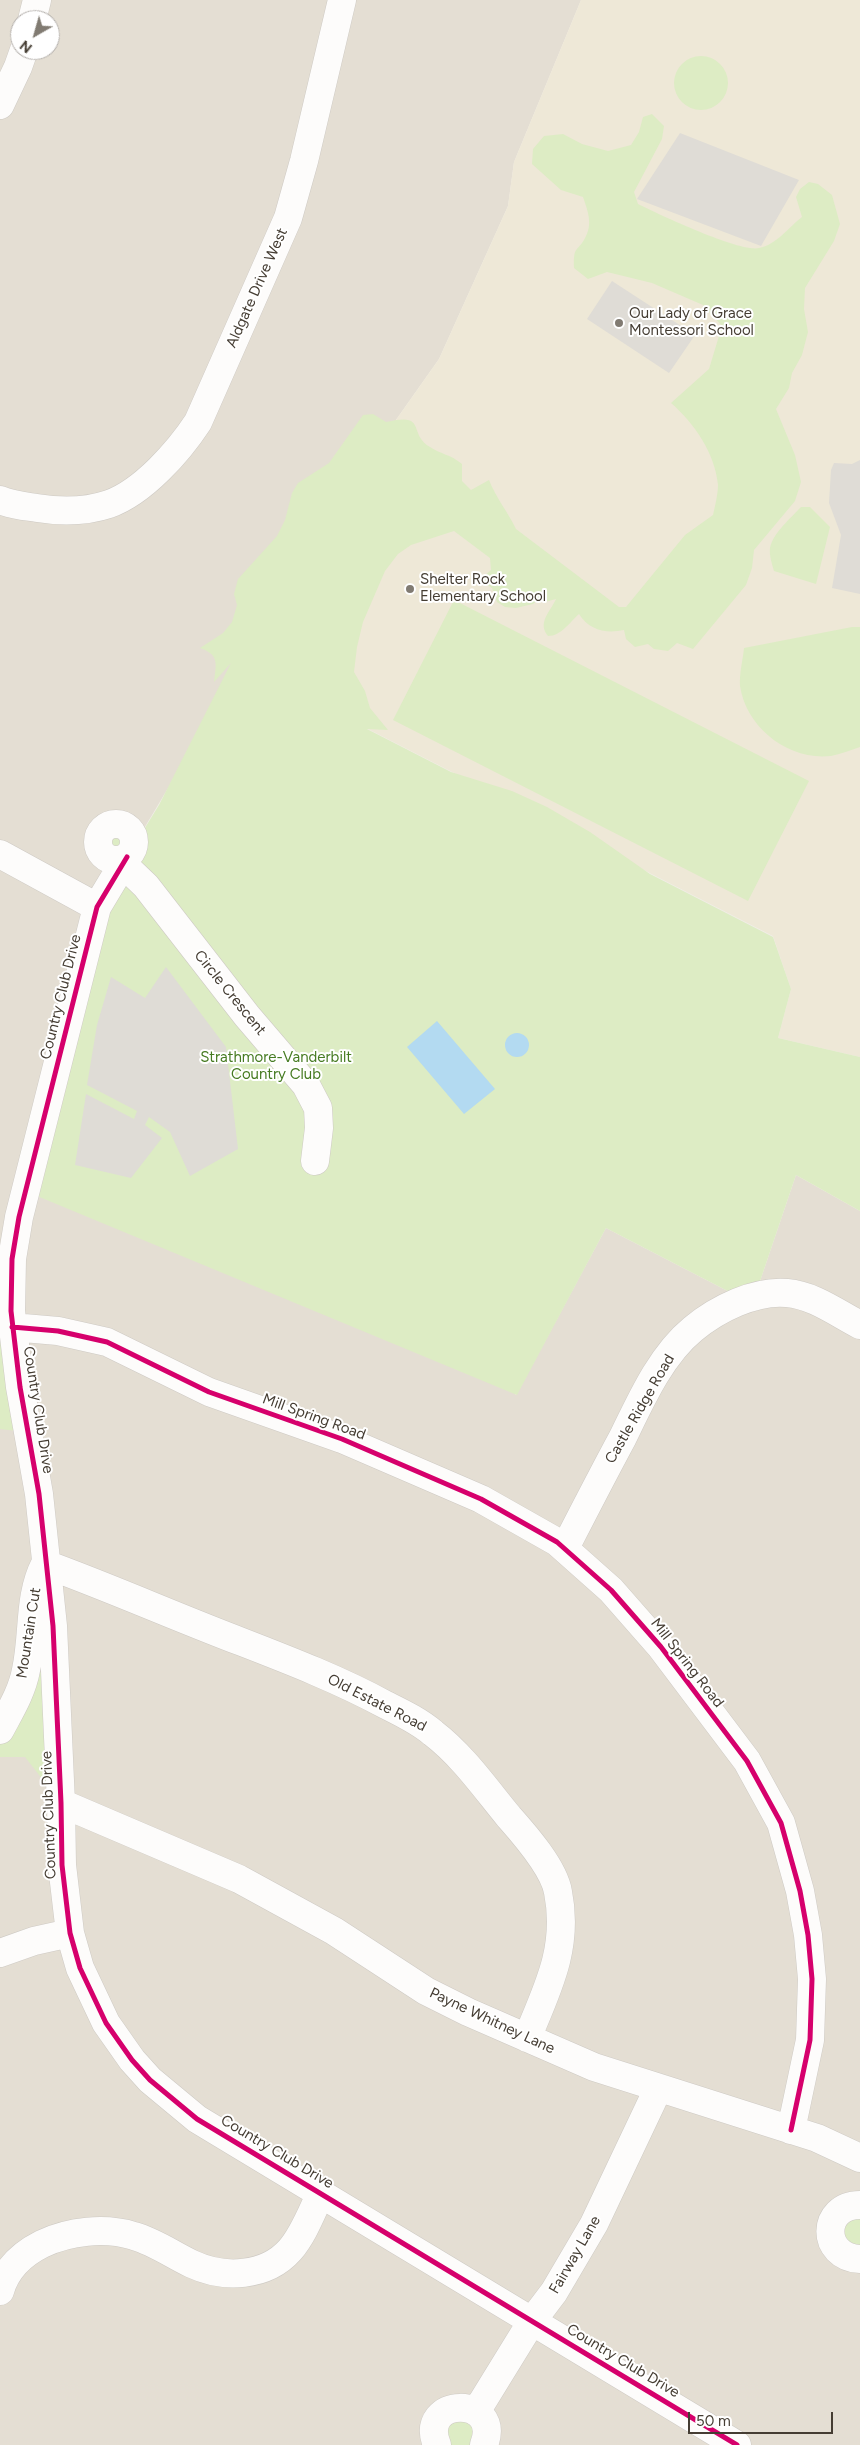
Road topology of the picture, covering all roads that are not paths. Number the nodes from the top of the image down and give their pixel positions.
1 (342, 0) edge
2 (20, 60) edge
3 (0, 105) edge
4 (0, 500) edge
5 (0, 854) edge
6 (97, 907) junction
7 (315, 1161) dead end
8 (8, 1318) edge
9 (860, 1324) edge
10 (565, 1548) junction
11 (45, 1564) junction
12 (0, 1730) edge
13 (62, 1803) junction
14 (70, 1933) junction
15 (0, 1953) edge
16 (527, 2038) junction
17 (658, 2088) junction
18 (791, 2130) junction
19 (860, 2158) edge
20 (321, 2193) junction
21 (860, 2205) edge
22 (860, 2259) edge
23 (0, 2291) edge
24 (532, 2320) junction
25 (476, 2412) junction
26 (733, 2444) edge
27 (437, 2445) edge
28 (484, 2445) edge

1 - 4 street, Aldgate Drive West
2 - 3 street
5 - 6 street
6 - 7 street, Circle Crescent
6 - 8 street, Country Club Drive
8 - 10 street, Mill Spring Road
8 - 11 street, Country Club Drive
9 - 10 street, Castle Ridge Road
10 - 18 street, Mill Spring Road
11 - 12 street, Mountain Cut
11 - 13 street, Country Club Drive
11 - 16 street, Old Estate Road
13 - 14 street, Country Club Drive
13 - 16 street, Payne Whitney Lane
14 - 15 street
14 - 20 street, Country Club Drive
16 - 17 street, Payne Whitney Lane
17 - 18 street, Payne Whitney Lane
17 - 24 street, Fairway Lane
18 - 19 street, Payne Whitney Lane
20 - 23 street
20 - 24 street, Country Club Drive
21 - 22 street
24 - 25 street, Fairway Lane
24 - 26 street, Country Club Drive
25 - 27 street
25 - 28 street

